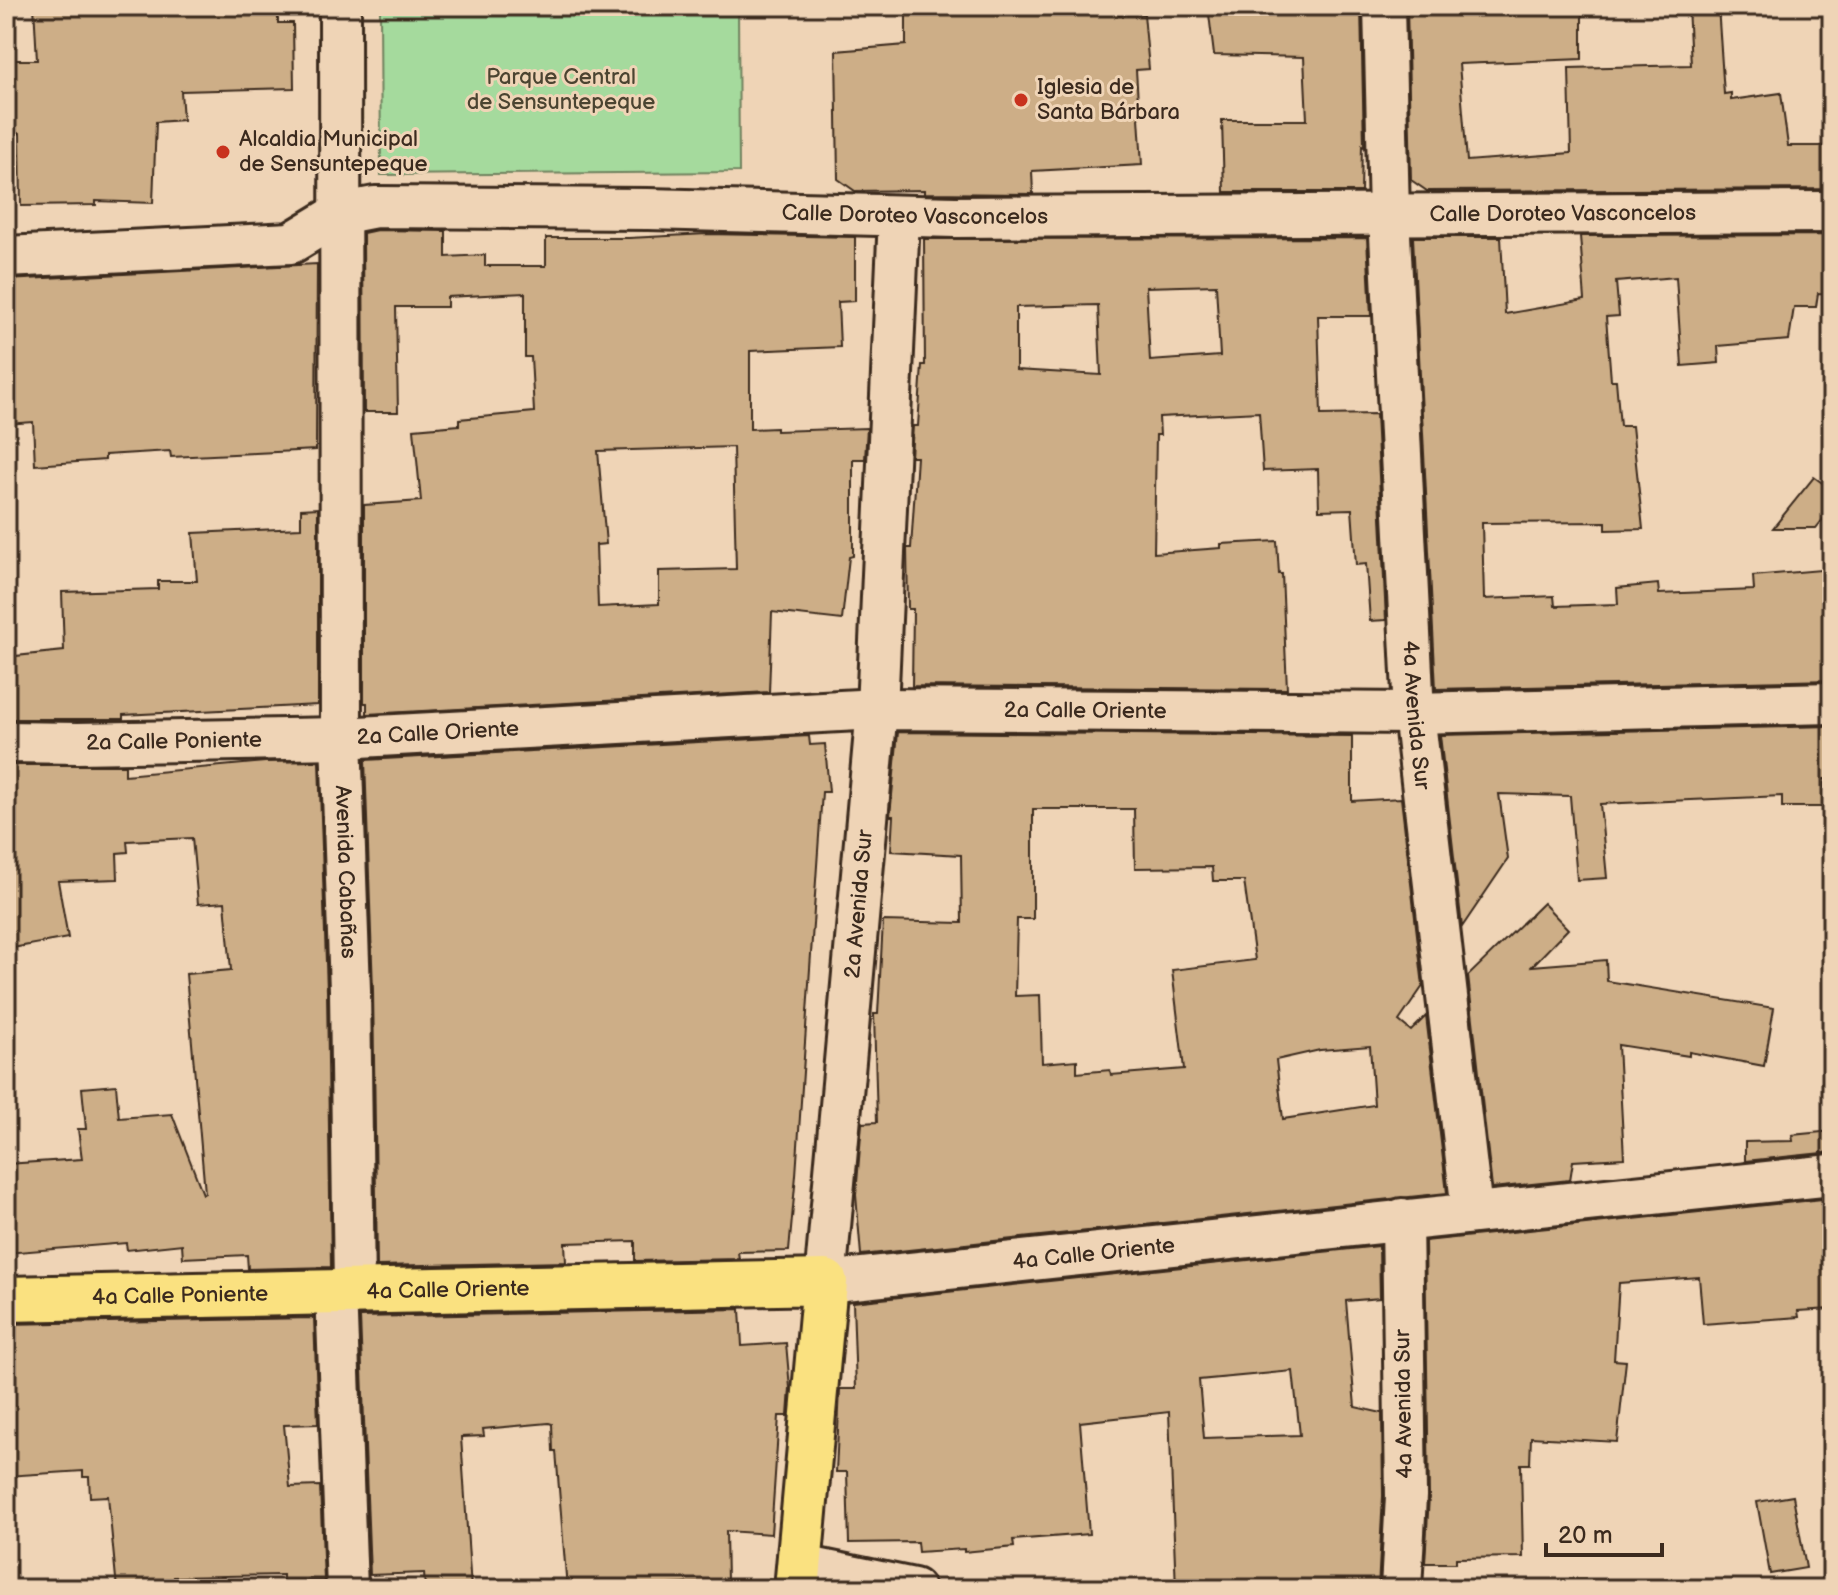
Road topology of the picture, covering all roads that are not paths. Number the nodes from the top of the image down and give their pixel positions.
1 (340, 6) edge
2 (1384, 6) edge
3 (1832, 212) edge
4 (339, 214) junction
5 (1389, 215) junction
6 (899, 217) junction
7 (6, 257) edge
8 (1832, 703) edge
9 (877, 709) junction
10 (1414, 713) junction
11 (341, 738) junction
12 (6, 742) edge
13 (1832, 1175) edge
14 (1472, 1211) junction
15 (1402, 1219) junction
16 (825, 1282) junction
17 (345, 1291) junction
18 (6, 1299) edge
19 (798, 1577) edge
20 (347, 1589) edge
21 (914, 1589) edge
22 (1401, 1589) edge

1 - 4 street, Avenida Cabañas
2 - 5 street, 4a Avenida Sur
3 - 5 street, Calle Doroteo Vasconcelos
4 - 6 street, Calle Doroteo Vasconcelos
4 - 7 street, Calle Doroteo Vasconcelos
4 - 11 street, Avenida Cabañas
5 - 6 street, Calle Doroteo Vasconcelos
5 - 10 street, 4a Avenida Sur
6 - 9 street, 2a Avenida Sur
8 - 10 street, 2a Calle Oriente
9 - 10 street, 2a Calle Oriente
9 - 11 street, 2a Calle Oriente
9 - 16 street, 2a Avenida Sur
10 - 14 street, 4a Avenida Sur
11 - 12 street, 2a Calle Poniente
11 - 17 street, Avenida Cabañas
13 - 14 street, 4a Calle Oriente
14 - 15 street, 4a Calle Oriente
15 - 16 street, 4a Calle Oriente
15 - 22 street, 4a Avenida Sur
16 - 17 main road, 4a Calle Oriente
16 - 19 main road, 2a Avenida Sur
17 - 18 main road, 4a Calle Poniente
17 - 20 street, Avenida Cabañas
19 - 21 street

